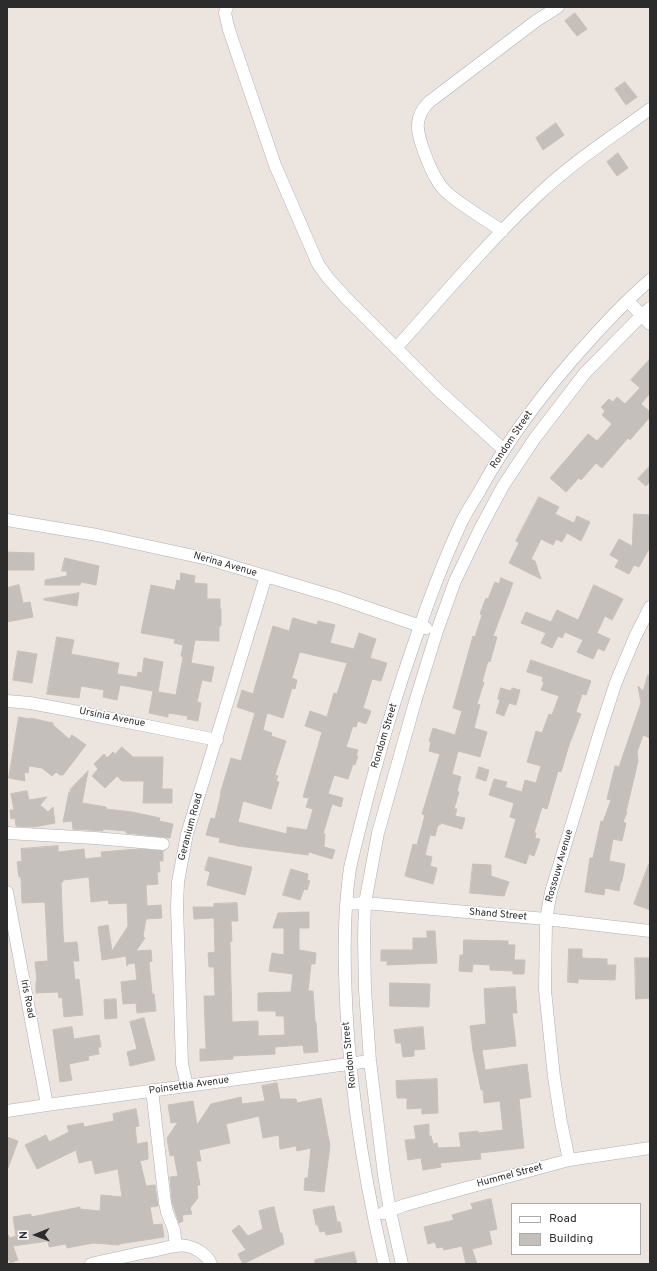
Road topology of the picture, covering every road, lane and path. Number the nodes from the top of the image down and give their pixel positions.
1 (227, 7) edge
2 (558, 7) edge
3 (650, 108) edge
4 (502, 231) junction
5 (650, 280) edge
6 (628, 301) junction
7 (647, 315) edge
8 (396, 348) junction
9 (504, 450) junction
10 (7, 520) edge
11 (266, 576) junction
12 (650, 608) edge
13 (419, 626) junction
14 (437, 631) junction
15 (7, 701) edge
16 (217, 740) junction
17 (7, 833) edge
18 (163, 844) dead end
19 (7, 892) edge
20 (346, 904) junction
21 (365, 904) junction
22 (546, 920) junction
23 (650, 931) edge
24 (370, 1061) junction
25 (350, 1064) junction
26 (187, 1086) junction
27 (152, 1090) junction
28 (47, 1105) junction
29 (7, 1111) edge
30 (650, 1148) edge
31 (569, 1160) junction
32 (390, 1211) junction
33 (372, 1215) junction
34 (176, 1246) junction
35 (90, 1264) edge
36 (211, 1264) edge
37 (384, 1264) edge
38 (402, 1264) edge

1 - 8 street
2 - 4 street
3 - 4 street
4 - 8 street
5 - 6 street, Rondom Street
6 - 7 street
6 - 9 street, Rondom Street
7 - 14 street, Rondom Street
8 - 9 street
9 - 13 street, Rondom Street
10 - 11 street, Nerina Avenue
11 - 13 street, Nerina Avenue
11 - 16 street, Geranium Road
12 - 22 street, Rossouw Avenue
13 - 14 street, Nerina Avenue
13 - 20 street, Rondom Street
14 - 21 street, Rondom Street
15 - 16 street, Ursinia Avenue
16 - 26 street, Geranium Road
17 - 18 street
19 - 28 street, Iris Road
20 - 21 street, Shand Street
20 - 25 street, Rondom Street
21 - 22 street, Shand Street
21 - 24 street, Rondom Street
22 - 23 street, Shand Street
22 - 31 street, Rossouw Avenue
24 - 25 street, Poinsettia Avenue
24 - 32 street, Rondom Street
25 - 26 street, Poinsettia Avenue
25 - 33 street, Rondom Street
26 - 27 street, Poinsettia Avenue
27 - 28 street, Poinsettia Avenue
27 - 34 street
28 - 29 street, Poinsettia Avenue
30 - 31 street, Hummel Street
31 - 32 street, Hummel Street
32 - 33 street, Hummel Street
32 - 38 street, Rondom Street
33 - 37 street, Rondom Street
34 - 35 street
34 - 36 street

